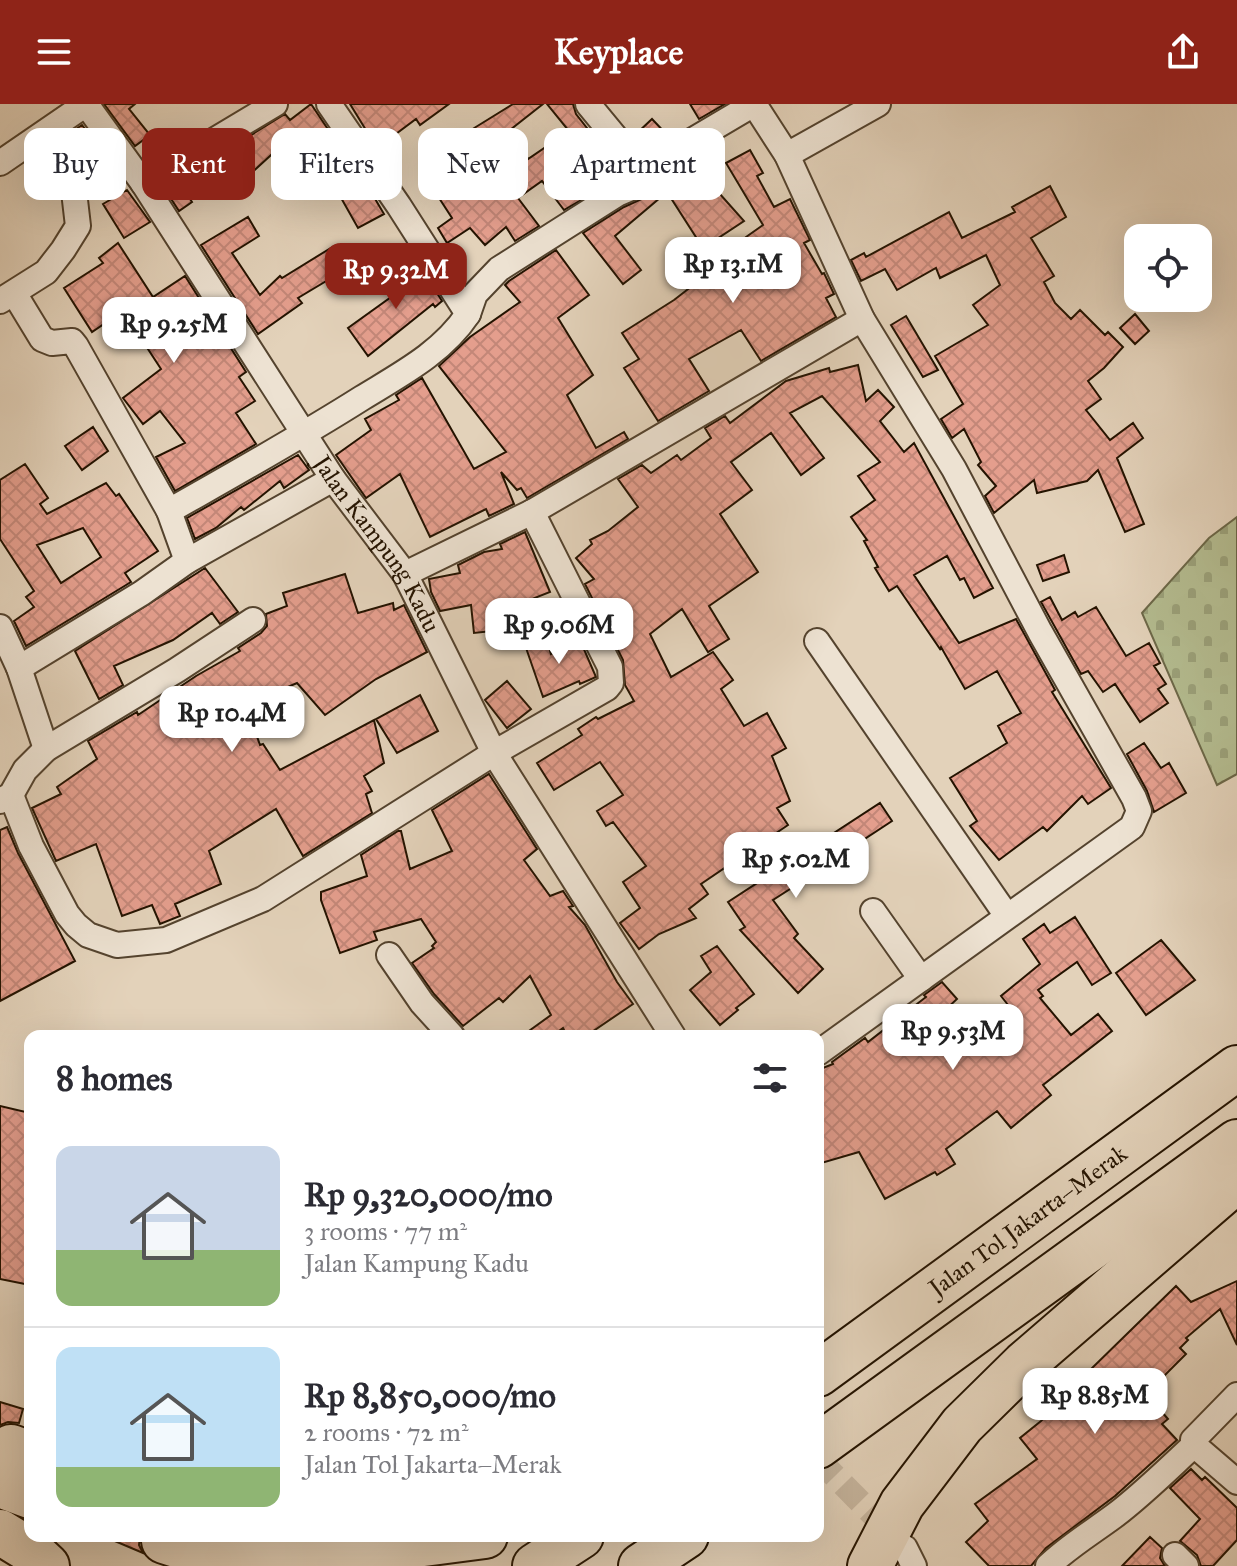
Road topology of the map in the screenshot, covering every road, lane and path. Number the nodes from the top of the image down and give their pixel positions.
1 (86, 104) edge
2 (275, 104) edge
3 (329, 104) edge
4 (588, 104) edge
5 (754, 104) edge
6 (878, 104) edge
7 (103, 128) edge
8 (235, 128) edge
9 (608, 128) edge
10 (713, 128) edge
11 (787, 155) junction
12 (126, 159) edge
13 (0, 163) edge
14 (142, 182) edge
15 (75, 200) edge
16 (154, 200) edge
17 (611, 200) edge
18 (7, 297) edge
19 (468, 314) junction
20 (862, 319) junction
21 (305, 434) junction
22 (333, 479) junction
23 (169, 511) junction
24 (532, 512) junction
25 (187, 561) junction
26 (405, 574) junction
27 (253, 620) dead end
28 (0, 627) edge
29 (817, 641) dead end
30 (19, 668) junction
31 (46, 749) junction
32 (494, 753) junction
33 (5, 798) edge
34 (873, 911) dead end
35 (1007, 916) junction
36 (389, 955) dead end
37 (921, 979) junction
38 (447, 1030) edge
39 (669, 1030) edge
40 (824, 1049) edge
41 (1237, 1068) edge
42 (1237, 1142) edge
43 (1237, 1180) edge
44 (824, 1370) edge
45 (1237, 1395) edge
46 (824, 1442) edge
47 (1194, 1445) junction
48 (14, 1462) edge
49 (1237, 1482) edge
50 (24, 1483) edge
51 (0, 1532) edge
52 (167, 1542) edge
53 (301, 1542) edge
54 (439, 1542) edge
55 (572, 1542) edge
56 (677, 1542) edge
57 (369, 1551) junction
58 (0, 1558) edge
59 (896, 1560) edge
60 (15, 1566) edge
61 (47, 1566) edge
62 (535, 1566) edge
63 (641, 1566) edge
64 (1048, 1566) edge

1 - 7 street, Jalan Kampung Kadu
1 - 13 street, Jalan Kampung Kadu
2 - 8 street
3 - 19 street
4 - 9 street
5 - 10 street
5 - 11 street
6 - 11 street
11 - 20 street
12 - 14 street, Jalan Kampung Kadu
15 - 18 street
16 - 21 street, Jalan Kampung Kadu
17 - 19 street
18 - 23 street
19 - 21 street
20 - 24 street
20 - 35 street
21 - 22 street, Jalan Kampung Kadu
21 - 23 street
22 - 25 street
22 - 26 street, Jalan Kampung Kadu
23 - 25 street
24 - 26 street
24 - 32 street
25 - 30 street
26 - 32 street, Jalan Kampung Kadu
27 - 31 street
28 - 30 street
29 - 35 street
30 - 31 street
31 - 33 street
32 - 33 street
32 - 39 street, Jalan Kampung Kadu
34 - 37 street
35 - 37 street
36 - 38 street
37 - 40 street
41 - 44 highway, Jalan Tol Jakarta–Merak
42 - 46 highway
43 - 59 highway
45 - 47 street
47 - 49 street
47 - 64 street
48 - 50 highway
51 - 61 highway
52 - 57 highway
53 - 57 highway
54 - 57 highway
55 - 62 highway
56 - 63 highway
58 - 60 highway

